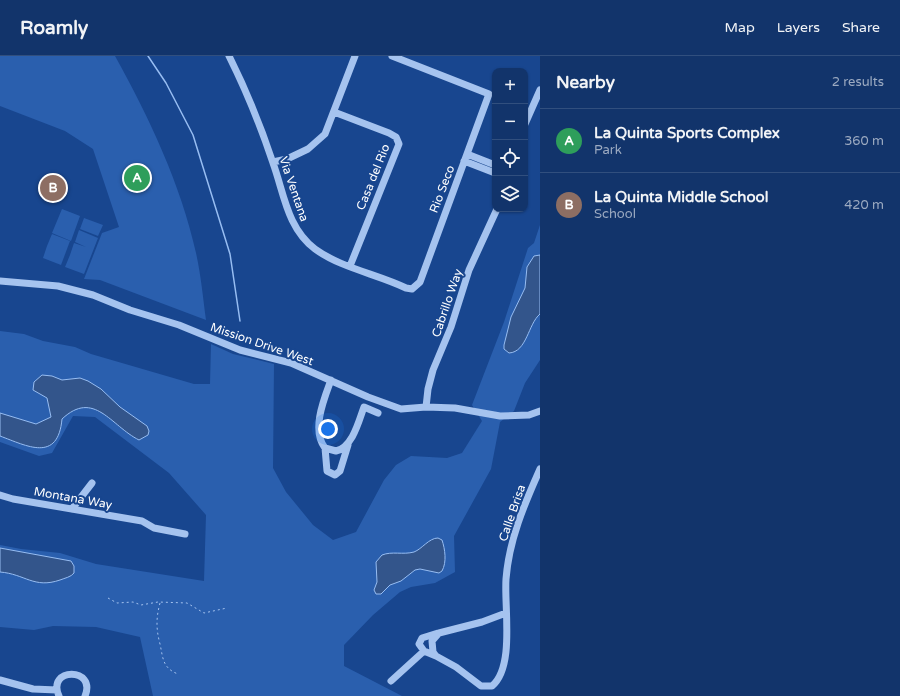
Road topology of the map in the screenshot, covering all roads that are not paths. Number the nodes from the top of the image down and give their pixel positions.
1 (229, 56) edge
2 (355, 56) edge
3 (392, 56) edge
4 (540, 90) edge
5 (334, 112) junction
6 (528, 117) edge
7 (467, 154) junction
8 (273, 162) junction
9 (464, 162) junction
10 (492, 164) edge
11 (492, 172) edge
12 (496, 212) edge
13 (350, 266) junction
14 (0, 281) edge
15 (412, 289) joint
16 (331, 380) junction
17 (426, 407) junction
18 (540, 411) edge
19 (378, 412) dead end
20 (350, 441) junction
21 (325, 448) junction
22 (540, 469) edge
23 (92, 483) dead end
24 (0, 495) edge
25 (72, 509) junction
26 (184, 534) dead end
27 (506, 613) junction
28 (439, 633) junction
29 (424, 651) junction
30 (436, 656) junction
31 (0, 680) edge
32 (391, 681) dead end
33 (58, 693) edge
34 (84, 696) edge

1 - 8 street, Via Ventana
2 - 5 street
3 - 7 street, Rio Seco
4 - 6 street
5 - 8 street
5 - 13 street, Casa del Rio
7 - 9 street, Rio Seco
7 - 10 street
8 - 13 street, Via Ventana
9 - 11 street
9 - 15 street, Rio Seco
12 - 17 street, Cabrillo Way
13 - 15 street, Via Ventana
14 - 16 street, Mission Drive West
16 - 17 street, Mission Drive West
16 - 21 street
17 - 18 street, Mission Drive West
19 - 20 street
20 - 21 street
20 - 21 street
22 - 27 street, Calle Brisa
23 - 25 street
24 - 25 street, Montana Way
25 - 26 street, Montana Way
27 - 28 street
27 - 30 street, Calle Brisa
28 - 29 street
28 - 30 street
29 - 30 street
29 - 32 street
31 - 33 street
33 - 34 street

